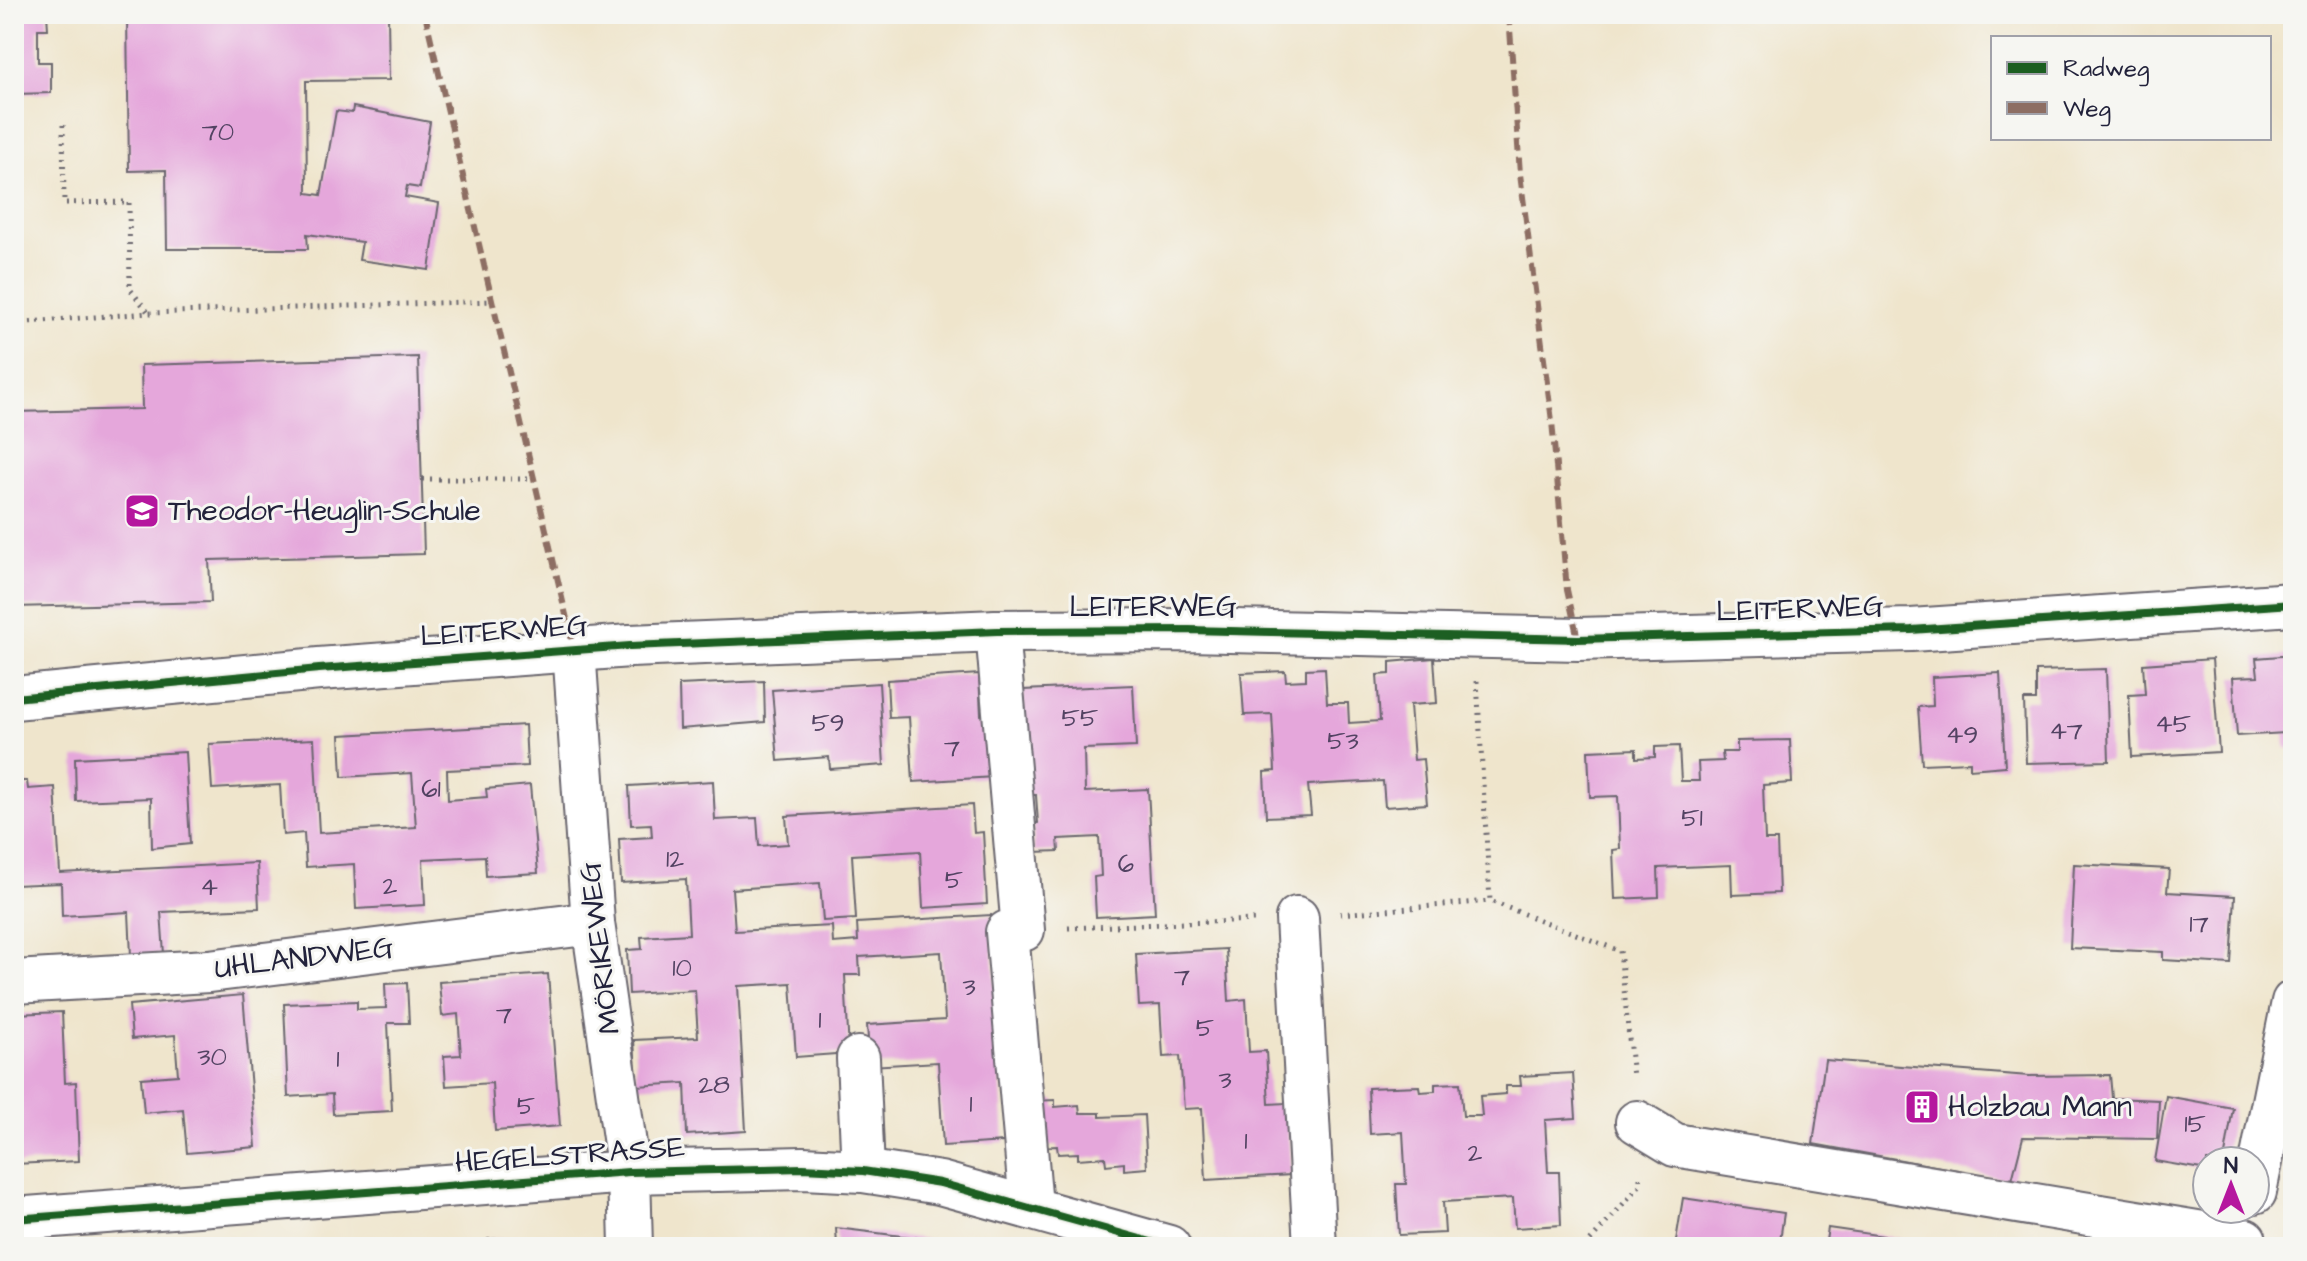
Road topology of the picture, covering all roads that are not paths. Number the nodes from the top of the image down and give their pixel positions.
1 (2293, 604) edge
2 (997, 631) junction
3 (574, 649) junction
4 (14, 698) edge
5 (1297, 918) dead end
6 (593, 923) junction
7 (14, 982) edge
8 (2293, 1002) edge
9 (858, 1058) dead end
10 (1637, 1122) road end
11 (2264, 1145) edge
12 (863, 1171) junction
13 (629, 1172) junction
14 (1031, 1206) junction
15 (14, 1219) edge
16 (2247, 1232) edge
17 (1115, 1238) edge
18 (631, 1247) edge
19 (1169, 1247) edge
20 (1315, 1247) edge

1 - 2 street, LEITERWEG
2 - 3 street, LEITERWEG
2 - 14 street
3 - 4 street, LEITERWEG
3 - 6 street, MÖRIKEWEG
5 - 20 street
6 - 7 street, UHLANDWEG
6 - 13 street, MÖRIKEWEG
8 - 11 street
9 - 12 street
10 - 16 street
12 - 13 street, HEGELSTRASSE
12 - 14 street, HEGELSTRASSE
13 - 15 street, HEGELSTRASSE
13 - 18 street, MÖRIKEWEG
14 - 17 street, HEGELSTRASSE
17 - 19 street, HEGELSTRASSE

